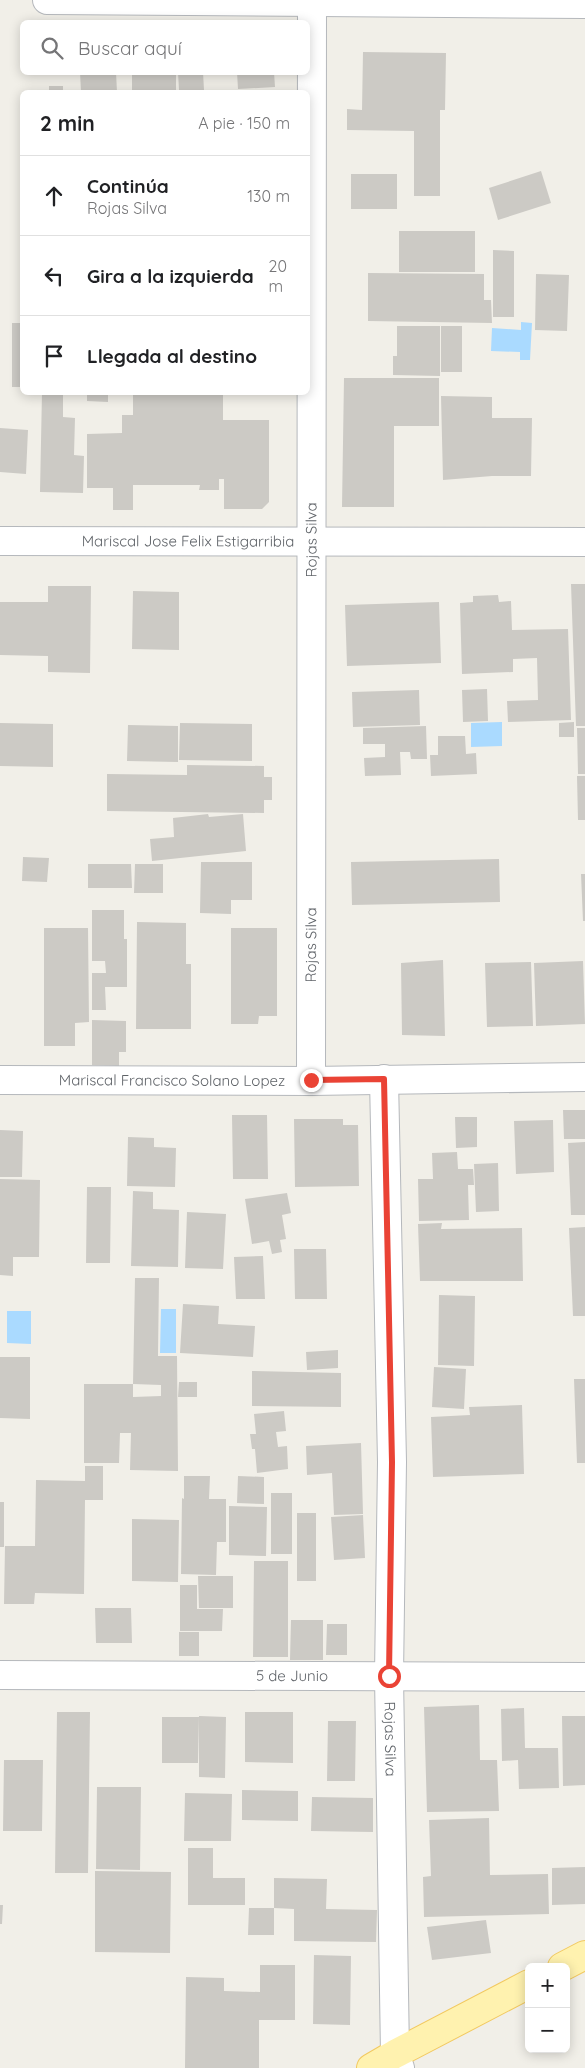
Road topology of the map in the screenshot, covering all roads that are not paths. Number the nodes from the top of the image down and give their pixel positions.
1 (47, 0) edge
2 (312, 2) edge
3 (585, 4) edge
4 (0, 541) edge
5 (312, 542) junction
6 (585, 542) edge
7 (585, 1077) edge
8 (384, 1079) junction
9 (0, 1080) edge
10 (311, 1080) junction
11 (0, 1675) edge
12 (389, 1676) junction
13 (585, 1677) edge
14 (585, 1955) edge
15 (570, 1963) edge
16 (525, 1986) edge
17 (398, 2061) edge
18 (371, 2068) edge

1 - 2 street
2 - 3 street
2 - 5 street, Rojas Silva
4 - 5 street, Mariscal Jose Felix Estigarribia
5 - 6 street, Mariscal Jose Felix Estigarribia
5 - 10 street, Rojas Silva
7 - 8 street, Mariscal Francisco Solano Lopez
8 - 10 street, Mariscal Francisco Solano Lopez
8 - 12 street, Rojas Silva
9 - 10 street, Mariscal Francisco Solano Lopez
11 - 12 street, 5 de Junio
12 - 13 street, 5 de Junio
12 - 17 street, Rojas Silva
14 - 15 main road
16 - 17 main road
17 - 18 main road

